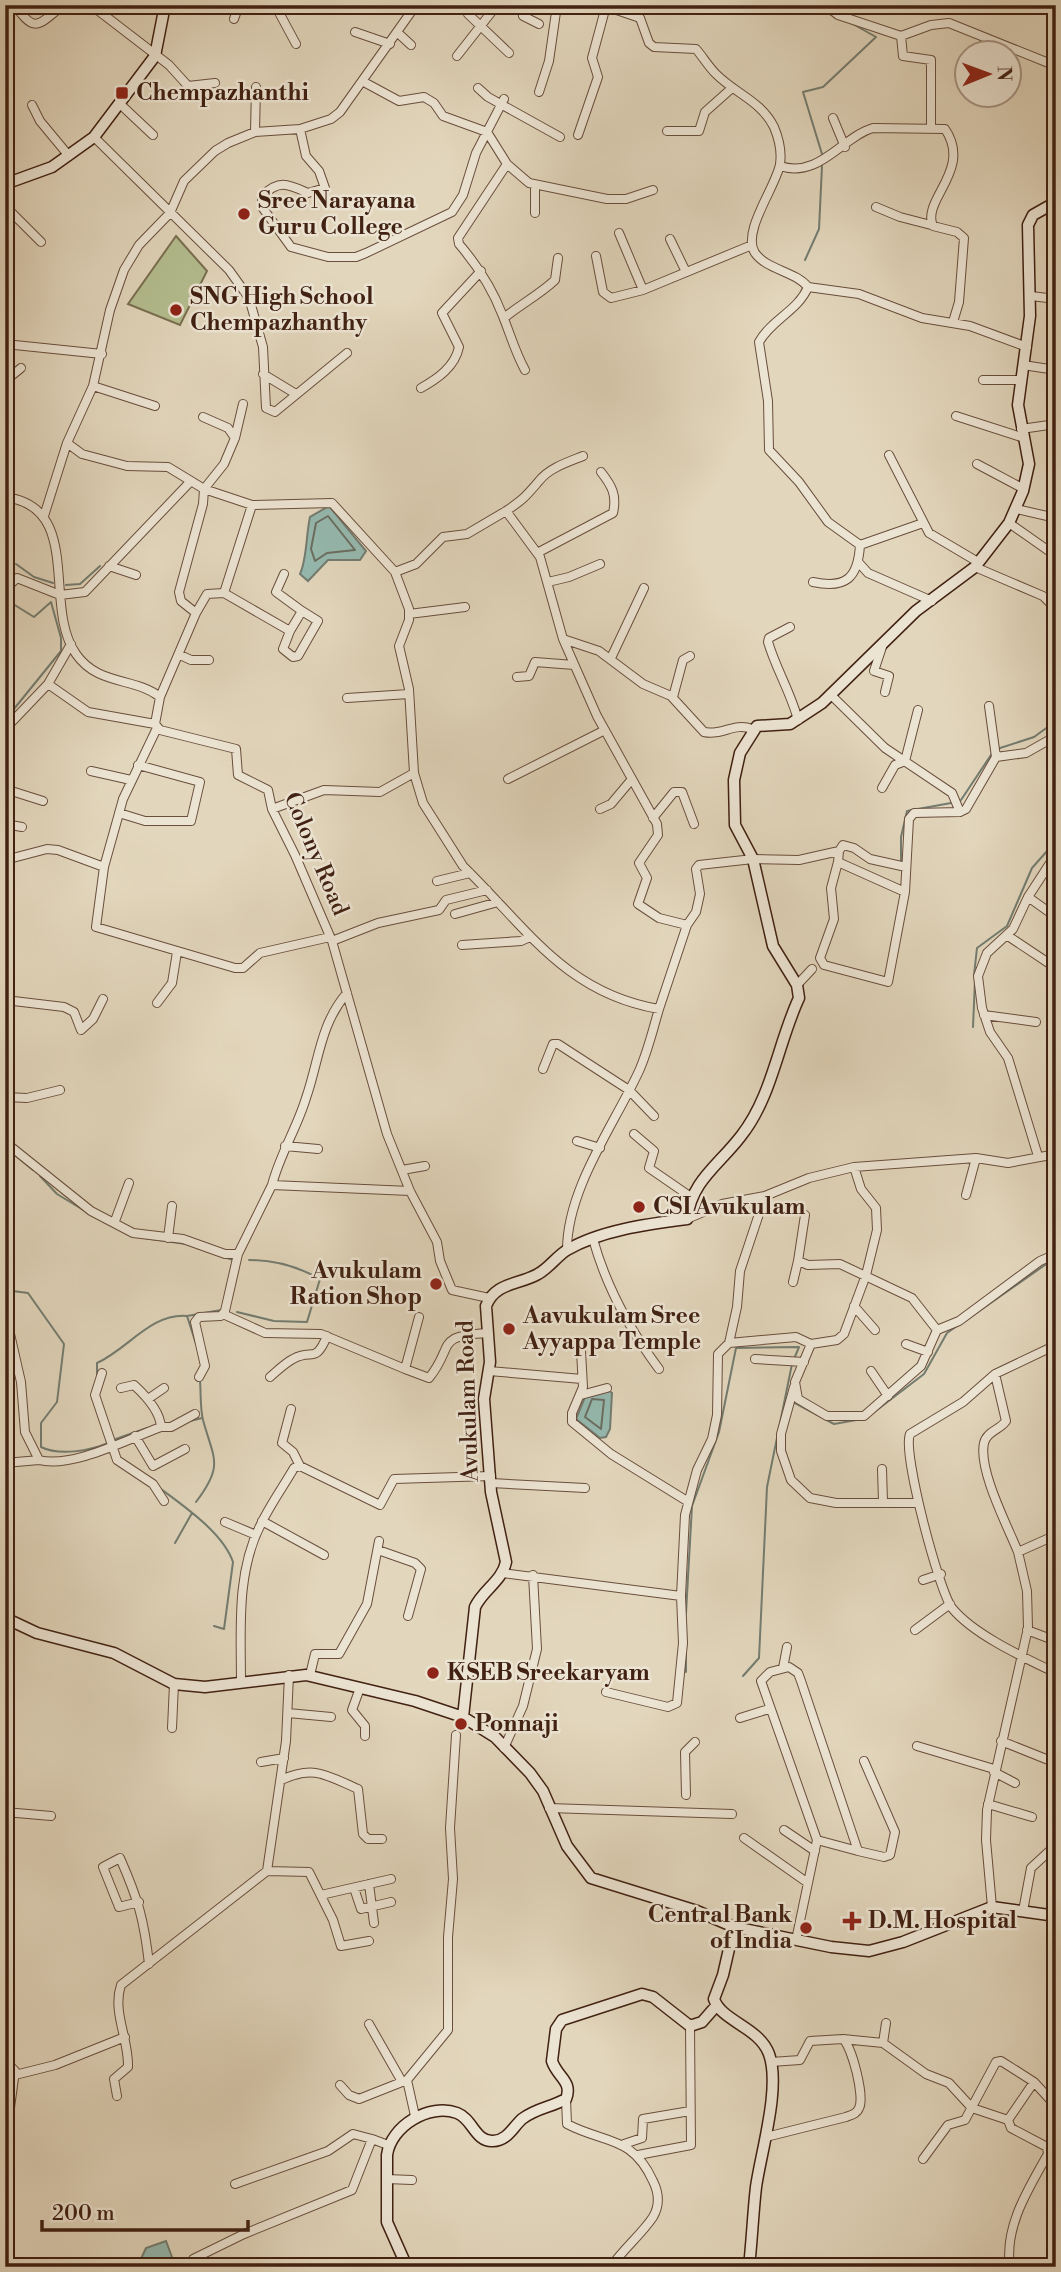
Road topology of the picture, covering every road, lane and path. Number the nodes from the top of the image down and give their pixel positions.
1 (15, 5) edge
2 (64, 5) edge
3 (91, 5) edge
4 (165, 5) edge
5 (239, 5) edge
6 (275, 5) edge
7 (416, 5) edge
8 (497, 5) edge
9 (521, 5) edge
10 (557, 5) edge
11 (814, 5) edge
12 (604, 6) edge
13 (833, 8) edge
14 (468, 14) dead end
15 (234, 19) dead end
16 (539, 24) dead end
17 (481, 25) junction
18 (355, 32) dead end
19 (398, 33) junction
20 (901, 36) junction
21 (296, 44) dead end
22 (390, 44) junction
23 (411, 45) dead end
24 (509, 53) dead end
25 (155, 56) junction
26 (457, 56) dead end
27 (1056, 66) edge
28 (362, 81) junction
29 (215, 83) dead end
30 (256, 87) dead end
31 (478, 88) dead end
32 (732, 88) junction
33 (538, 92) dead end
34 (503, 101) junction
35 (120, 104) junction
36 (32, 105) dead end
37 (833, 118) dead end
38 (300, 128) junction
39 (932, 128) junction
40 (667, 131) dead end
41 (255, 132) junction
42 (486, 132) junction
43 (153, 135) dead end
44 (578, 135) dead end
45 (94, 137) junction
46 (560, 137) dead end
47 (845, 147) junction
48 (69, 156) junction
49 (507, 164) junction
50 (780, 166) junction
51 (5, 184) edge
52 (535, 185) junction
53 (653, 191) dead end
54 (1056, 202) edge
55 (5, 206) edge
56 (876, 207) dead end
57 (170, 213) junction
58 (535, 213) dead end
59 (931, 225) junction
60 (619, 233) dead end
61 (670, 239) dead end
62 (41, 242) dead end
63 (752, 244) junction
64 (596, 256) dead end
65 (558, 258) dead end
66 (481, 271) junction
67 (686, 272) junction
68 (808, 287) junction
69 (643, 290) junction
70 (5, 295) edge
71 (1031, 296) junction
72 (1056, 299) edge
73 (5, 316) edge
74 (504, 318) junction
75 (953, 322) junction
76 (5, 344) edge
77 (1027, 347) junction
78 (347, 353) dead end
79 (102, 354) junction
80 (1023, 365) junction
81 (21, 368) dead end
82 (525, 370) dead end
83 (1056, 370) edge
84 (263, 374) junction
85 (983, 380) dead end
86 (1020, 380) junction
87 (5, 381) edge
88 (93, 386) junction
89 (421, 388) dead end
90 (296, 394) junction
91 (243, 404) dead end
92 (155, 406) dead end
93 (956, 416) dead end
94 (203, 417) dead end
95 (1056, 424) edge
96 (1022, 434) junction
97 (235, 438) junction
98 (67, 443) junction
99 (889, 455) dead end
100 (583, 456) dead end
101 (977, 464) dead end
102 (601, 472) dead end
103 (191, 481) junction
104 (204, 489) junction
105 (1024, 489) junction
106 (5, 498) edge
107 (253, 505) junction
108 (1016, 509) junction
109 (506, 511) junction
110 (44, 516) junction
111 (1056, 517) edge
112 (922, 523) junction
113 (1010, 523) junction
114 (860, 545) junction
115 (537, 553) junction
116 (1056, 556) edge
117 (600, 564) dead end
118 (859, 564) junction
119 (976, 564) junction
120 (109, 566) junction
121 (395, 572) junction
122 (284, 574) dead end
123 (136, 575) dead end
124 (548, 582) junction
125 (813, 582) dead end
126 (644, 588) dead end
127 (5, 589) edge
128 (224, 593) junction
129 (60, 595) junction
130 (932, 601) junction
131 (466, 607) dead end
132 (1056, 609) edge
133 (302, 611) junction
134 (197, 613) junction
135 (409, 614) junction
136 (790, 627) dead end
137 (290, 631) junction
138 (564, 639) junction
139 (71, 645) junction
140 (882, 647) junction
141 (180, 655) junction
142 (690, 656) dead end
143 (611, 658) junction
144 (209, 660) dead end
145 (574, 665) junction
146 (517, 677) dead end
147 (48, 684) junction
148 (885, 692) dead end
149 (409, 694) junction
150 (830, 694) junction
151 (160, 697) junction
152 (673, 697) junction
153 (347, 698) dead end
154 (989, 706) dead end
155 (918, 710) dead end
156 (798, 720) junction
157 (156, 726) junction
158 (5, 729) edge
159 (752, 729) junction
160 (605, 730) junction
161 (1056, 736) edge
162 (996, 757) junction
163 (905, 761) junction
164 (138, 765) junction
165 (91, 771) dead end
166 (414, 773) junction
167 (508, 779) dead end
168 (632, 779) junction
169 (131, 780) junction
170 (882, 788) dead end
171 (5, 789) edge
172 (43, 801) dead end
173 (272, 809) junction
174 (600, 809) dead end
175 (960, 812) junction
176 (120, 813) junction
177 (653, 818) junction
178 (5, 824) edge
179 (694, 824) dead end
180 (22, 827) dead end
181 (839, 852) junction
182 (1056, 854) edge
183 (753, 859) junction
184 (5, 860) edge
185 (838, 862) junction
186 (887, 863) junction
187 (104, 867) junction
188 (906, 867) junction
189 (470, 873) junction
190 (872, 875) junction
191 (438, 881) dead end
192 (487, 890) junction
193 (905, 892) junction
194 (1028, 897) junction
195 (498, 902) junction
196 (454, 914) dead end
197 (1056, 917) edge
198 (687, 925) junction
199 (1008, 936) junction
200 (530, 937) junction
201 (331, 939) junction
202 (462, 945) dead end
203 (177, 952) junction
204 (1056, 968) edge
205 (812, 969) dead end
206 (797, 985) junction
207 (347, 993) junction
208 (103, 999) dead end
209 (5, 1000) edge
210 (157, 1003) dead end
211 (659, 1009) junction
212 (984, 1014) junction
213 (1036, 1022) dead end
214 (543, 1069) dead end
215 (60, 1090) dead end
216 (629, 1090) junction
217 (5, 1097) edge
218 (654, 1116) dead end
219 (634, 1134) dead end
220 (578, 1141) dead end
221 (5, 1142) edge
222 (285, 1146) junction
223 (600, 1148) junction
224 (318, 1149) dead end
225 (1056, 1154) edge
226 (1038, 1156) junction
227 (976, 1158) junction
228 (425, 1166) dead end
229 (854, 1167) junction
230 (402, 1170) junction
231 (129, 1183) dead end
232 (272, 1185) junction
233 (410, 1191) junction
234 (966, 1195) dead end
235 (765, 1196) junction
236 (691, 1197) junction
237 (172, 1206) dead end
238 (805, 1215) dead end
239 (687, 1219) junction
240 (115, 1221) junction
241 (168, 1238) junction
242 (593, 1239) junction
243 (567, 1250) junction
244 (238, 1254) junction
245 (1056, 1254) edge
246 (798, 1261) junction
247 (866, 1275) junction
248 (793, 1282) dead end
249 (489, 1298) junction
250 (854, 1306) junction
251 (5, 1312) edge
252 (223, 1314) junction
253 (419, 1317) dead end
254 (875, 1330) dead end
255 (937, 1330) junction
256 (487, 1333) junction
257 (327, 1336) junction
258 (729, 1343) junction
259 (811, 1344) junction
260 (906, 1344) dead end
261 (1056, 1346) edge
262 (581, 1351) dead end
263 (928, 1352) junction
264 (755, 1359) dead end
265 (804, 1362) junction
266 (405, 1369) junction
267 (659, 1369) dead end
268 (489, 1371) junction
269 (872, 1371) dead end
270 (102, 1373) dead end
271 (995, 1374) junction
272 (199, 1377) dead end
273 (270, 1377) dead end
274 (582, 1379) junction
275 (795, 1382) junction
276 (121, 1388) dead end
277 (164, 1388) dead end
278 (607, 1388) dead end
279 (581, 1395) junction
280 (888, 1396) junction
281 (148, 1399) junction
282 (291, 1409) dead end
283 (195, 1414) dead end
284 (161, 1427) junction
285 (135, 1436) junction
286 (111, 1446) junction
287 (186, 1449) dead end
288 (39, 1461) junction
289 (5, 1463) edge
290 (299, 1466) junction
291 (882, 1469) dead end
292 (491, 1480) junction
293 (585, 1488) dead end
294 (164, 1501) dead end
295 (687, 1501) junction
296 (883, 1502) junction
297 (918, 1503) junction
298 (262, 1521) junction
299 (225, 1522) dead end
300 (256, 1535) junction
301 (1056, 1535) edge
302 (1018, 1552) junction
303 (324, 1555) dead end
304 (502, 1573) junction
305 (941, 1574) junction
306 (533, 1575) junction
307 (923, 1580) dead end
308 (681, 1596) junction
309 (950, 1604) junction
310 (408, 1616) dead end
311 (5, 1618) edge
312 (915, 1630) dead end
313 (1027, 1630) junction
314 (1056, 1641) edge
315 (787, 1647) dead end
316 (1023, 1656) junction
317 (1056, 1661) edge
318 (783, 1668) junction
319 (1052, 1672) edge
320 (289, 1675) junction
321 (310, 1675) junction
322 (241, 1683) junction
323 (174, 1684) junction
324 (359, 1688) junction
325 (606, 1692) dead end
326 (769, 1709) junction
327 (288, 1713) junction
328 (331, 1717) dead end
329 (463, 1717) junction
330 (740, 1718) dead end
331 (172, 1728) dead end
332 (456, 1735) dead end
333 (365, 1736) dead end
334 (1001, 1741) junction
335 (695, 1742) dead end
336 (917, 1746) dead end
337 (504, 1748) junction
338 (284, 1758) junction
339 (864, 1761) dead end
340 (261, 1762) dead end
341 (1056, 1763) edge
342 (994, 1770) junction
343 (281, 1780) junction
344 (1015, 1783) dead end
345 (686, 1795) dead end
346 (988, 1804) junction
347 (549, 1808) junction
348 (5, 1812) edge
349 (732, 1814) dead end
350 (51, 1816) dead end
351 (1032, 1817) dead end
352 (783, 1830) dead end
353 (382, 1839) dead end
354 (744, 1839) dead end
355 (817, 1840) junction
356 (1056, 1845) edge
357 (815, 1851) junction
358 (858, 1851) junction
359 (267, 1871) junction
360 (391, 1880) dead end
361 (808, 1883) junction
362 (369, 1884) junction
363 (355, 1888) junction
364 (321, 1895) junction
365 (139, 1902) junction
366 (391, 1902) dead end
367 (373, 1906) junction
368 (992, 1908) junction
369 (1023, 1911) junction
370 (1056, 1916) edge
371 (374, 1923) dead end
372 (734, 1927) junction
373 (796, 1940) junction
374 (369, 1941) dead end
375 (149, 1964) junction
376 (716, 2006) junction
377 (886, 2022) dead end
378 (369, 2024) dead end
379 (690, 2026) junction
380 (125, 2037) junction
381 (843, 2039) junction
382 (883, 2043) junction
383 (5, 2060) edge
384 (771, 2062) junction
385 (15, 2076) junction
386 (404, 2080) junction
387 (1034, 2082) junction
388 (340, 2085) dead end
389 (117, 2096) dead end
390 (566, 2099) junction
391 (1056, 2106) edge
392 (972, 2108) junction
393 (690, 2111) junction
394 (415, 2116) junction
395 (1007, 2120) junction
396 (766, 2137) junction
397 (372, 2139) junction
398 (5, 2144) edge
399 (624, 2144) junction
400 (388, 2145) junction
401 (638, 2155) junction
402 (923, 2159) dead end
403 (386, 2179) junction
404 (412, 2180) dead end
405 (235, 2183) dead end
406 (193, 2259) dead end
407 (5, 2261) edge
408 (8, 2267) edge
409 (407, 2267) edge
410 (611, 2267) edge
411 (749, 2267) edge
412 (1010, 2267) edge

1 - 2 street
3 - 25 street
4 - 25 main road
5 - 15 street
6 - 21 street
7 - 19 street
8 - 17 street
9 - 16 street
10 - 33 street
11 - 13 street
12 - 32 street
12 - 44 street
13 - 20 street
14 - 17 street
17 - 24 street
17 - 26 street
18 - 22 street
19 - 22 street
19 - 23 street
20 - 27 street
20 - 39 street
22 - 28 street
25 - 29 street
25 - 35 main road
28 - 38 street
28 - 42 street
30 - 41 street
31 - 34 street
32 - 40 street
32 - 50 street
34 - 42 street
34 - 46 street
35 - 43 street
35 - 45 main road
36 - 48 street
37 - 47 street
38 - 41 street
38 - 42 street
39 - 47 street
39 - 59 street
41 - 57 street
42 - 49 street
45 - 48 main road
45 - 57 street
47 - 50 street
48 - 51 main road
49 - 52 street
49 - 66 street
50 - 63 street
52 - 53 street
52 - 58 street
54 - 71 main road
55 - 62 street
56 - 59 street
57 - 79 street
57 - 84 street
59 - 75 street
60 - 69 street
61 - 67 street
63 - 67 street
63 - 68 street
64 - 69 street
65 - 74 street
66 - 74 street
66 - 89 street
67 - 69 street
68 - 75 street
68 - 114 street
70 - 73 street
71 - 72 street
71 - 77 main road
74 - 82 street
75 - 77 street
76 - 79 street
77 - 80 main road
78 - 90 street
79 - 88 street
80 - 83 street
80 - 86 main road
81 - 87 street
84 - 90 street
84 - 90 street
85 - 86 street
86 - 96 main road
88 - 92 street
88 - 98 street
91 - 97 street
93 - 96 street
94 - 97 street
95 - 96 street
96 - 105 main road
97 - 104 street
98 - 103 street
98 - 110 street
99 - 112 street
100 - 109 street
101 - 105 street
102 - 115 street
103 - 104 street
103 - 120 street
104 - 107 street
104 - 134 street
105 - 108 main road
106 - 110 street
107 - 121 street
107 - 128 street
108 - 111 street
108 - 113 main road
109 - 115 street
109 - 121 street
110 - 129 street
112 - 114 street
112 - 119 street
113 - 116 street
113 - 119 main road
114 - 118 street
115 - 124 street
117 - 124 street
118 - 125 street
118 - 130 street
119 - 130 main road
119 - 132 street
120 - 123 street
120 - 129 street
121 - 135 street
122 - 133 street
124 - 138 street
126 - 143 street
127 - 129 street
128 - 134 street
128 - 137 street
129 - 139 street
130 - 140 main road
131 - 135 street
133 - 137 street
133 - 137 street
134 - 141 street
135 - 149 street
136 - 156 street
138 - 143 street
138 - 145 street
139 - 147 street
139 - 151 street
140 - 148 street
140 - 150 main road
141 - 144 street
141 - 151 street
142 - 152 street
143 - 152 street
145 - 146 street
145 - 160 street
147 - 157 street
147 - 158 street
149 - 153 street
149 - 166 street
150 - 156 main road
150 - 163 street
151 - 157 street
152 - 159 street
154 - 162 street
155 - 163 street
156 - 159 main road
157 - 164 street
157 - 173 street, Colony Road
159 - 183 main road
160 - 167 street
160 - 168 street
161 - 162 street
162 - 175 street
163 - 170 street
163 - 175 street
164 - 169 street
164 - 176 street
165 - 169 street
166 - 173 street
166 - 189 street
168 - 174 street
168 - 177 street
169 - 176 street
171 - 172 street
173 - 201 street, Colony Road
175 - 188 street
176 - 187 street
177 - 179 street
177 - 198 street
178 - 180 street
181 - 183 street
181 - 185 street
181 - 186 street
182 - 194 street
183 - 198 street
183 - 206 main road
184 - 187 street
185 - 190 street
185 - 193 street
186 - 188 street
186 - 190 street
187 - 203 street
188 - 193 street
189 - 191 street
189 - 192 street
190 - 193 street
192 - 195 street
192 - 201 street
194 - 197 street
194 - 199 street
195 - 196 street
195 - 200 street
198 - 211 street
199 - 204 street
199 - 212 street
200 - 202 street
200 - 211 street
201 - 203 street
201 - 207 street, Colony Road
203 - 210 street
205 - 206 street
206 - 236 main road
207 - 222 street
207 - 230 street, Colony Road
208 - 209 street
211 - 216 street
212 - 213 street
212 - 226 street
214 - 216 street
215 - 217 street
216 - 218 street
216 - 223 street
219 - 236 street
220 - 223 street
221 - 240 street
222 - 224 street
222 - 232 street
223 - 243 street
225 - 226 street
226 - 227 street
227 - 229 street
227 - 234 street
228 - 230 street
229 - 235 street
229 - 247 street
230 - 233 street, Colony Road
231 - 240 street
232 - 233 street
232 - 244 street
233 - 249 street, Colony Road
235 - 239 street
235 - 258 street
236 - 239 main road
237 - 241 street
238 - 246 street
239 - 242 main road, Avukulam Road
240 - 241 street
241 - 244 street
242 - 243 main road, Avukulam Road
242 - 267 street
243 - 249 main road, Avukulam Road
244 - 252 street
245 - 255 street
246 - 247 street
246 - 248 street
247 - 250 street
247 - 255 street
249 - 256 main road, Avukulam Road
250 - 254 street
250 - 259 street
251 - 288 street
252 - 257 street
252 - 272 street
253 - 266 street
255 - 263 street
256 - 266 street
256 - 268 main road, Avukulam Road
257 - 266 street
257 - 273 street
258 - 259 street
258 - 295 street
259 - 265 street
260 - 263 street
261 - 271 street
262 - 274 street
263 - 280 street
264 - 265 street
265 - 275 street
268 - 274 street
268 - 292 main road, Avukulam Road
269 - 280 street
270 - 286 street
271 - 297 street
271 - 302 street
274 - 279 street
275 - 280 street
275 - 296 street
276 - 281 street
277 - 281 street
278 - 279 street
279 - 295 street
281 - 284 street
282 - 290 street
283 - 284 street
284 - 285 street
285 - 286 street
285 - 287 street
286 - 288 street
286 - 294 street
288 - 289 street
290 - 292 street
290 - 298 street
291 - 296 street
292 - 293 street
292 - 304 main road, Avukulam Road
295 - 308 street
296 - 297 street
297 - 305 street
298 - 300 street
298 - 303 street
299 - 300 street
300 - 322 street
301 - 302 street
302 - 313 street
304 - 306 street
304 - 329 main road
305 - 307 street
305 - 309 street
306 - 308 street
306 - 337 street
308 - 325 street
309 - 312 street
309 - 316 street
310 - 321 street
311 - 323 main road
313 - 314 street
313 - 316 street
315 - 318 street
316 - 319 street
316 - 334 street
317 - 319 street
318 - 326 street
318 - 358 street
320 - 321 main road
320 - 322 main road
320 - 327 street
321 - 324 main road
322 - 323 main road
323 - 331 street
324 - 329 main road
324 - 333 street
326 - 330 street
326 - 355 street
327 - 328 street
327 - 338 street
329 - 337 main road
332 - 386 street
334 - 341 street
334 - 342 street
335 - 345 street
336 - 342 street
337 - 347 main road
338 - 340 street
338 - 343 street
339 - 358 street
342 - 344 street
342 - 346 street
343 - 353 street
343 - 359 street
346 - 351 street
346 - 368 street
347 - 349 street
347 - 372 main road
348 - 350 street
352 - 357 street
354 - 361 street
355 - 357 street
355 - 358 street
356 - 369 street
357 - 361 street
359 - 364 street
359 - 375 street
360 - 362 street
361 - 373 street
362 - 363 street
362 - 367 street
363 - 364 street
363 - 367 street
364 - 374 street
365 - 365 street
365 - 375 street
366 - 367 street
367 - 371 street
368 - 369 main road
368 - 373 main road
369 - 370 main road
372 - 373 main road
372 - 376 main road
375 - 380 street
376 - 379 main road
376 - 384 main road
377 - 382 street
378 - 386 street
379 - 390 main road
379 - 393 street
380 - 385 street
380 - 389 street
381 - 382 street
381 - 384 street
381 - 396 street
382 - 392 street
383 - 385 street
384 - 396 main road
385 - 398 street
386 - 388 street
386 - 394 street
387 - 391 street
387 - 392 street
387 - 395 street
390 - 394 main road
390 - 399 street
392 - 395 street
392 - 402 street
393 - 399 street
393 - 401 street
394 - 400 main road
395 - 412 street
396 - 411 main road
397 - 400 street
397 - 405 street
397 - 406 street
399 - 401 street
400 - 403 main road
401 - 410 street
403 - 404 street
403 - 409 main road
407 - 408 street

